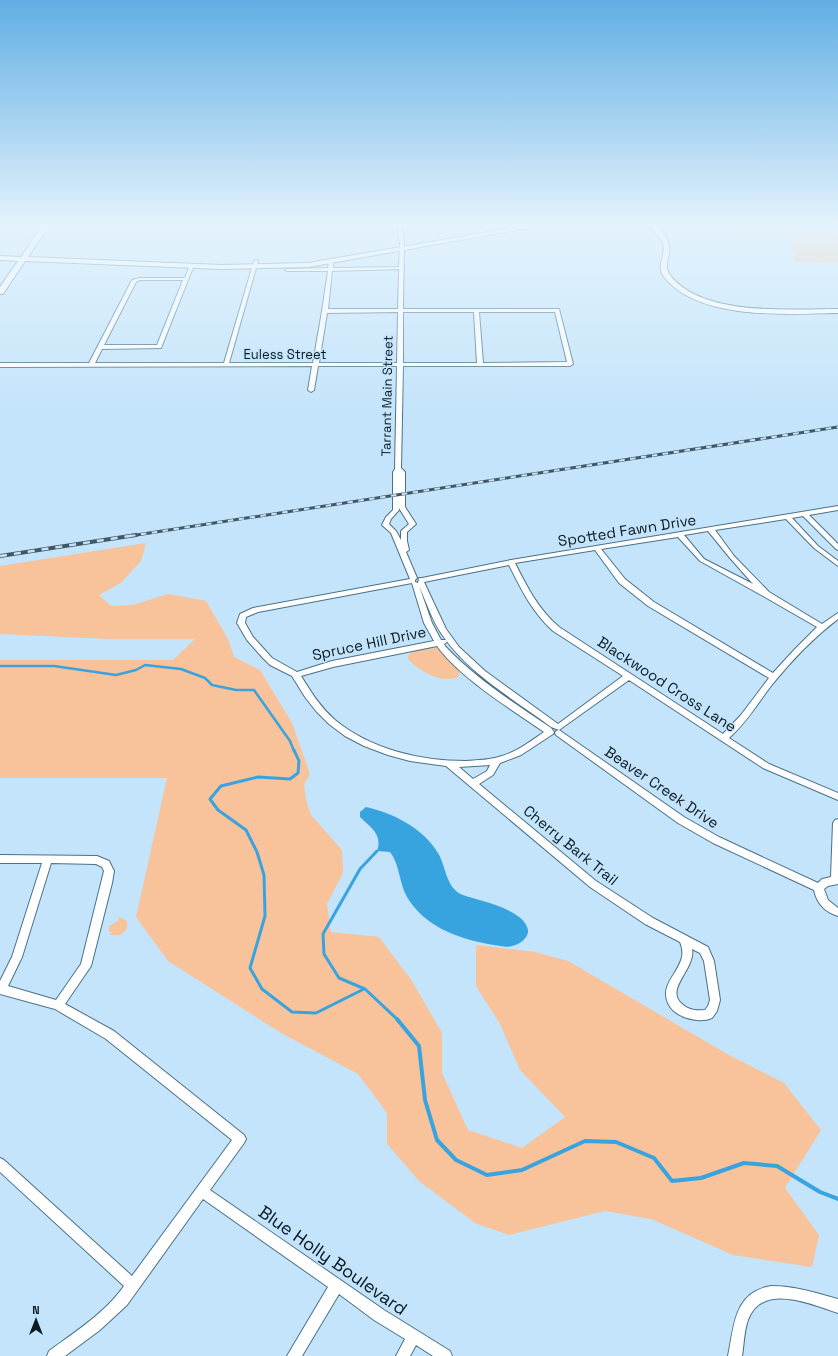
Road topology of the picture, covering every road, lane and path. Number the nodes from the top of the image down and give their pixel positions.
1 (130, 289) edge
2 (183, 289) edge
3 (248, 289) edge
4 (328, 289) edge
5 (400, 289) edge
6 (681, 289) edge
7 (400, 310) junction
8 (476, 310) junction
9 (325, 311) junction
10 (838, 311) edge
11 (100, 347) junction
12 (399, 364) junction
13 (480, 364) junction
14 (0, 365) edge
15 (91, 365) junction
16 (226, 365) junction
17 (315, 365) junction
18 (311, 390) dead end
19 (399, 492) junction
20 (838, 508) edge
21 (804, 513) junction
22 (787, 516) junction
23 (710, 529) junction
24 (404, 531) junction
25 (394, 532) junction
26 (679, 534) junction
27 (597, 548) junction
28 (838, 548) edge
29 (511, 562) junction
30 (838, 564) edge
31 (417, 580) junction
32 (766, 594) junction
33 (838, 615) edge
34 (822, 627) junction
35 (449, 640) junction
36 (439, 642) junction
37 (296, 675) junction
38 (629, 676) junction
39 (774, 676) junction
40 (554, 729) junction
41 (723, 738) junction
42 (497, 761) junction
43 (448, 763) junction
44 (473, 784) junction
45 (838, 797) edge
46 (838, 823) edge
47 (0, 859) edge
48 (48, 859) junction
49 (837, 880) edge
50 (819, 888) junction
51 (838, 912) edge
52 (684, 940) junction
53 (0, 989) edge
54 (58, 1005) junction
55 (0, 1164) edge
56 (203, 1192) junction
57 (133, 1286) junction
58 (336, 1286) junction
59 (838, 1306) edge
60 (413, 1337) junction
61 (54, 1356) edge
62 (294, 1356) edge
63 (403, 1356) edge
64 (444, 1356) edge
65 (736, 1356) edge

1 - 11 street
2 - 11 street
3 - 16 street
4 - 9 street
5 - 7 street, Tarrant Main Street
6 - 10 main road
7 - 8 street
7 - 9 street
7 - 12 street, Tarrant Main Street
8 - 13 street
8 - 13 street, Euless Street
9 - 17 street
11 - 15 street
12 - 13 street, Euless Street
12 - 17 street, Euless Street
12 - 19 street, Tarrant Main Street
14 - 15 street, Euless Street
15 - 16 street, Euless Street
16 - 17 street, Euless Street
17 - 18 street
19 - 24 street, Beaver Creek Drive
19 - 25 street, Beaver Creek Drive
20 - 21 street, Spotted Fawn Drive
21 - 22 street, Spotted Fawn Drive
21 - 28 street
22 - 23 street, Spotted Fawn Drive
22 - 30 street
23 - 26 street, Spotted Fawn Drive
23 - 32 street
24 - 25 street
24 - 31 street, Beaver Creek Drive
25 - 31 street, Beaver Creek Drive
26 - 27 street, Spotted Fawn Drive
26 - 32 street
27 - 29 street, Spotted Fawn Drive
27 - 39 street
29 - 31 street, Spotted Fawn Drive
29 - 38 street, Blackwood Cross Lane
31 - 35 street, Beaver Creek Drive
31 - 36 street, Beaver Creek Drive
31 - 37 street, Spotted Fawn Drive
32 - 34 street
33 - 34 street
34 - 39 street
35 - 36 street, Spruce Hill Drive
35 - 40 street, Beaver Creek Drive
36 - 37 street, Spruce Hill Drive
36 - 40 street, Beaver Creek Drive
37 - 43 street
38 - 40 street
38 - 41 street, Blackwood Cross Lane
39 - 41 street
40 - 42 street
40 - 50 street, Beaver Creek Drive
41 - 45 street, Blackwood Cross Lane
42 - 43 street
42 - 44 street
43 - 44 street, Cherry Bark Trail
44 - 52 street, Cherry Bark Trail
46 - 49 street
47 - 48 street
48 - 53 street
48 - 54 street
49 - 50 street
50 - 51 street
52 - 52 street, Cherry Bark Trail
53 - 54 street
54 - 56 street
55 - 57 street
56 - 57 street
56 - 58 street, Blue Holly Boulevard
57 - 61 street
58 - 60 street, Blue Holly Boulevard
58 - 62 street
59 - 65 street
60 - 63 street
60 - 64 street, Blue Holly Boulevard

